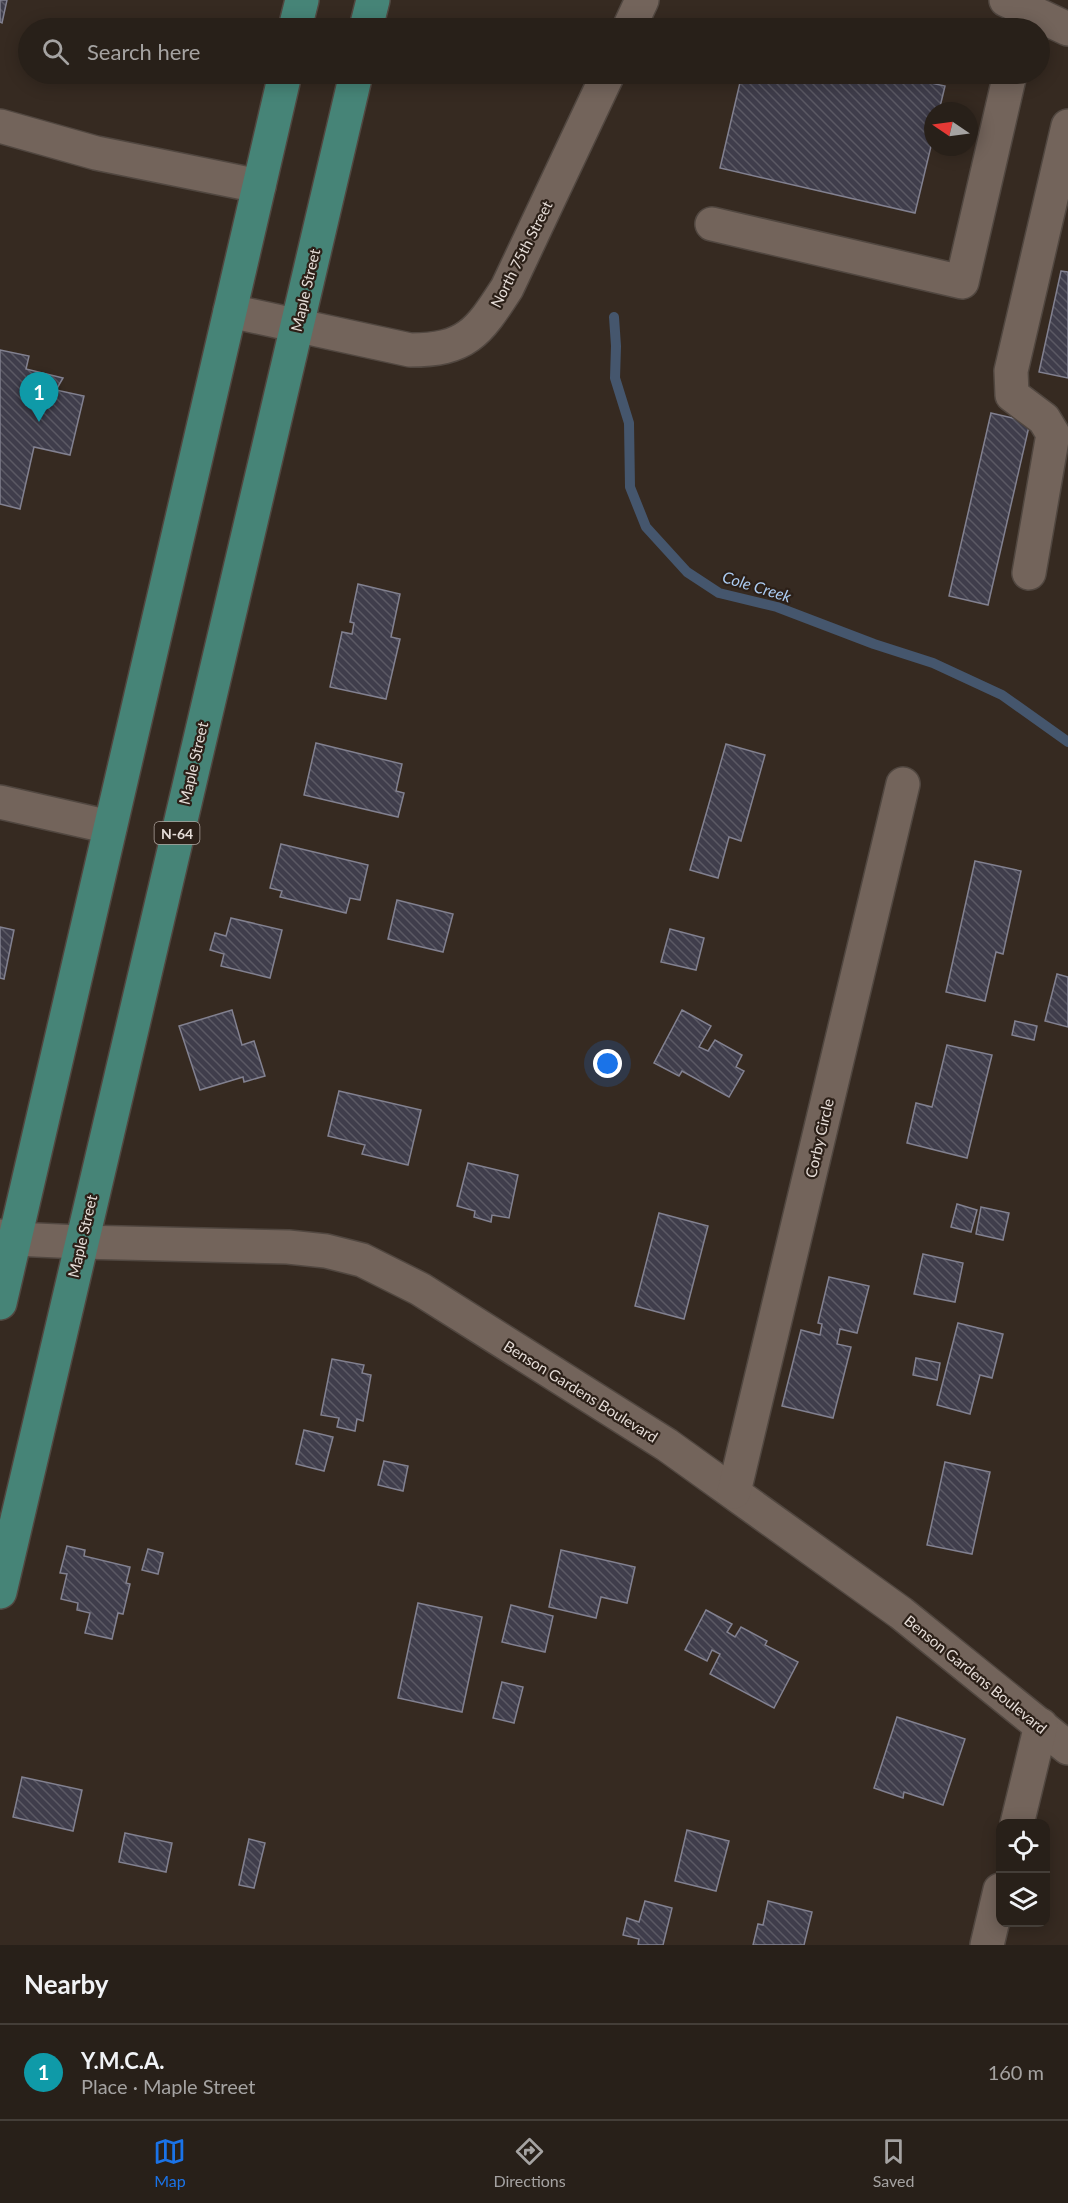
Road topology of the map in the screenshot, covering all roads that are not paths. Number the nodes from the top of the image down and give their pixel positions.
1 (302, 0) edge
2 (373, 0) edge
3 (642, 0) edge
4 (1017, 12) edge
5 (298, 18) edge
6 (368, 18) edge
7 (634, 18) edge
8 (1036, 18) edge
9 (1050, 22) edge
10 (1068, 28) edge
11 (283, 84) edge
12 (354, 84) edge
13 (603, 84) edge
14 (1008, 84) edge
15 (0, 126) edge
16 (1068, 126) edge
17 (259, 186) junction
18 (712, 224) dead end
19 (230, 310) junction
20 (296, 326) junction
21 (1029, 573) dead end
22 (903, 784) dead end
23 (0, 802) edge
24 (110, 827) junction
25 (7, 1238) edge
26 (81, 1242) junction
27 (0, 1303) edge
28 (734, 1492) junction
29 (0, 1592) edge
30 (1041, 1725) junction
31 (1068, 1748) edge
32 (1018, 1819) edge
33 (996, 1907) edge
34 (987, 1945) edge

1 - 5 main road
2 - 6 main road
3 - 7 street
4 - 8 street
9 - 10 street
11 - 17 main road
12 - 20 main road, Maple Street / N-64
13 - 20 street, North 75th Street
14 - 18 street
15 - 17 street
16 - 21 street
17 - 19 main road
19 - 20 street, North 75th Street
19 - 24 main road
20 - 26 main road, Maple Street / N-64
22 - 28 street, Corby Circle
23 - 24 street
24 - 25 main road
25 - 26 street, Benson Gardens Boulevard
25 - 27 main road
26 - 28 street, Benson Gardens Boulevard
26 - 29 main road, Maple Street / N-64
28 - 30 street, Benson Gardens Boulevard
30 - 31 street, Benson Gardens Boulevard
30 - 32 street
33 - 34 street

